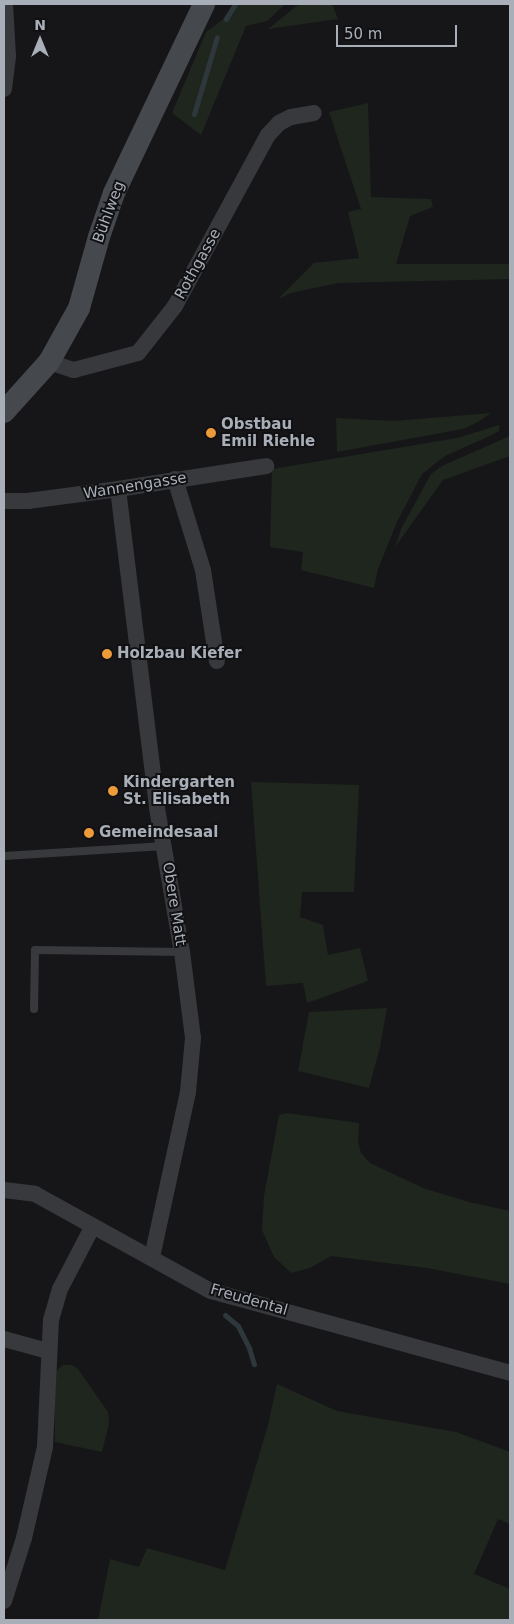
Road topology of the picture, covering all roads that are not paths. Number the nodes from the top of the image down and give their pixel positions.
1 (5, 4) edge
2 (204, 4) edge
3 (4, 89) edge
4 (314, 113) dead end
5 (49, 362) junction
6 (4, 412) edge
7 (266, 466) dead end
8 (175, 479) junction
9 (118, 489) junction
10 (4, 501) edge
11 (217, 661) dead end
12 (165, 846) junction
13 (4, 856) edge
14 (182, 952) junction
15 (34, 1009) dead end
16 (4, 1190) edge
17 (93, 1226) junction
18 (152, 1257) junction
19 (4, 1339) edge
20 (48, 1350) junction
21 (510, 1373) edge
22 (4, 1600) edge

1 - 3 street
2 - 5 street, Bühlweg
4 - 5 street, Rothgasse
5 - 6 street, Bühlweg
7 - 8 street, Wannengasse
8 - 9 street, Wannengasse
8 - 11 street
9 - 10 street, Wannengasse
9 - 12 street, Obere Matt
12 - 13 lane
12 - 14 street, Obere Matt
14 - 15 lane
14 - 18 street, Obere Matt
16 - 17 street, Freudental
17 - 18 street, Freudental
17 - 20 street
18 - 21 street, Freudental
19 - 20 street
20 - 22 street

